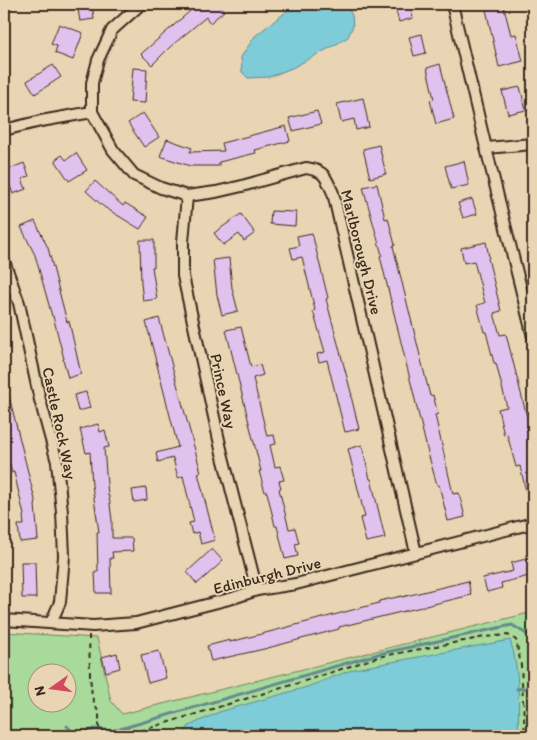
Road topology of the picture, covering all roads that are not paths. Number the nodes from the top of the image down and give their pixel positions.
1 (452, 4) edge
2 (135, 5) edge
3 (92, 112) junction
4 (4, 130) edge
5 (533, 144) edge
6 (486, 148) junction
7 (187, 196) junction
8 (4, 260) edge
9 (533, 337) edge
10 (533, 523) edge
11 (416, 553) junction
12 (257, 590) junction
13 (4, 620) edge
14 (51, 623) junction

1 - 6 street
2 - 3 street, Marlborough Drive
3 - 4 street
3 - 7 street, Marlborough Drive
5 - 6 street
6 - 9 street
7 - 11 street, Marlborough Drive
7 - 12 street, Prince Way
8 - 14 street, Castle Rock Way
10 - 11 street, Edinburgh Drive
11 - 12 street, Edinburgh Drive
12 - 14 street, Edinburgh Drive
13 - 14 street, Edinburgh Drive

